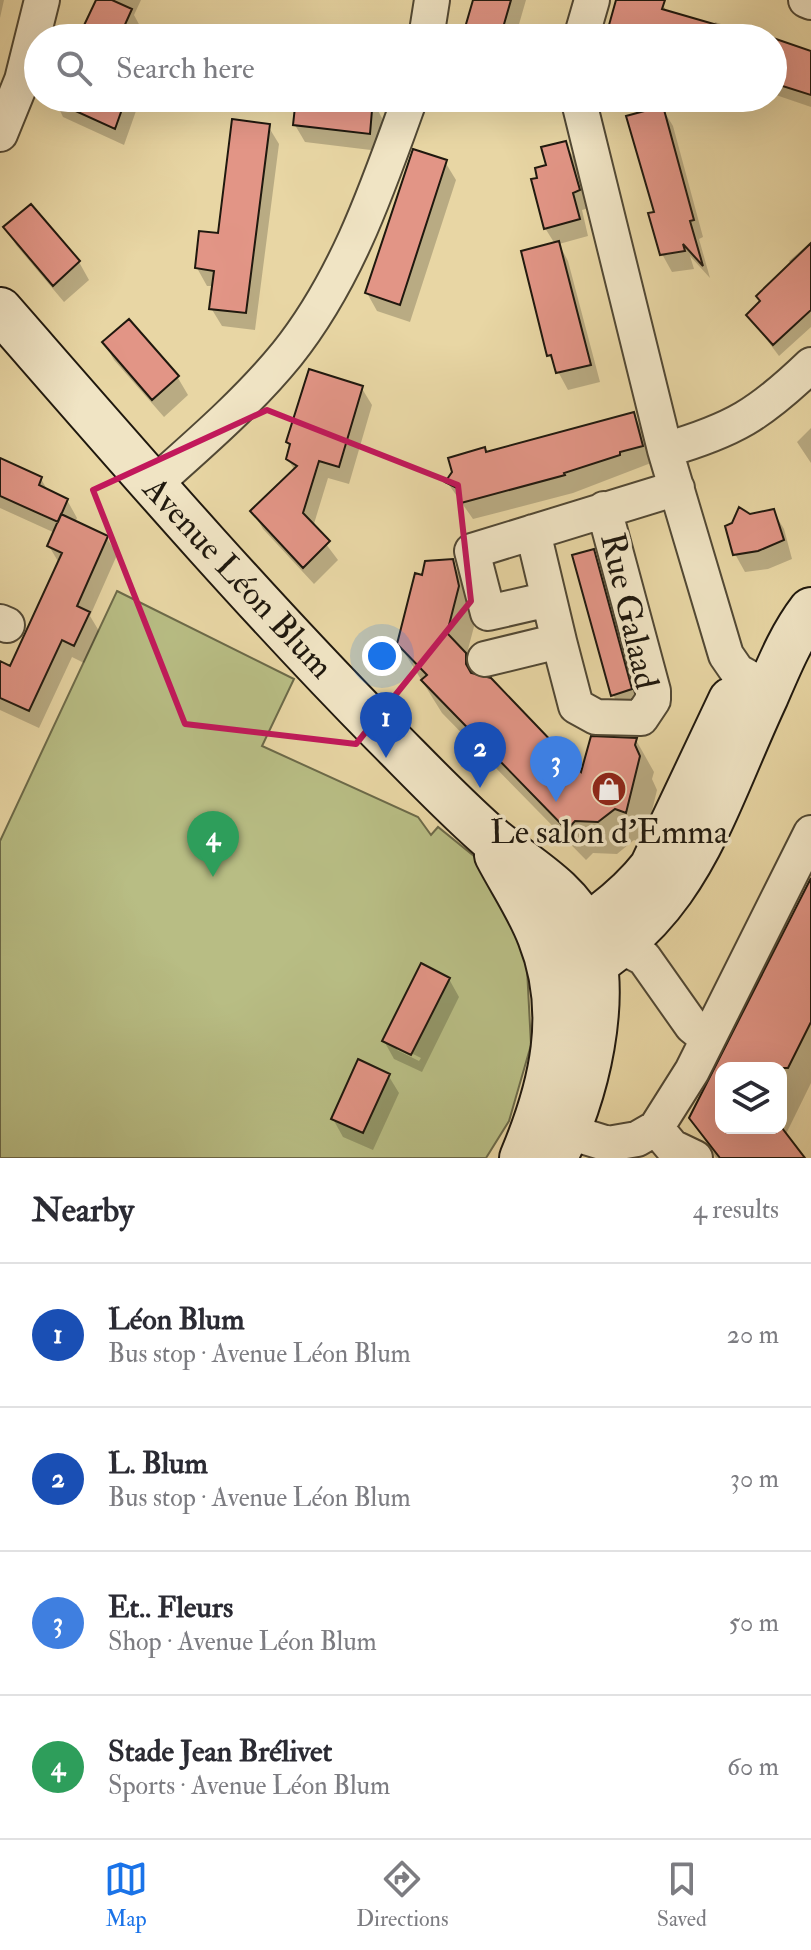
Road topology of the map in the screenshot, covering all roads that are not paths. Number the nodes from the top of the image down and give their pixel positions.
1 (42, 0) edge
2 (432, 0) edge
3 (592, 0) edge
4 (36, 24) edge
5 (428, 24) edge
6 (585, 24) edge
7 (24, 72) edge
8 (405, 112) edge
9 (581, 112) edge
10 (0, 134) edge
11 (0, 310) edge
12 (811, 365) edge
13 (665, 450) junction
14 (152, 486) junction
15 (677, 488) junction
16 (604, 509) junction
17 (533, 532) junction
18 (811, 589) edge
19 (549, 599) junction
20 (811, 610) edge
21 (559, 641) junction
22 (485, 659) dead end
23 (756, 683) junction
24 (811, 833) edge
25 (487, 835) junction
26 (600, 948) junction
27 (550, 969) junction
28 (708, 1039) junction
29 (548, 1085) junction
30 (637, 1142) edge
31 (560, 1144) edge
32 (522, 1158) edge
33 (695, 1158) edge

1 - 4 street
2 - 5 street
3 - 6 street
7 - 10 street
8 - 14 street
9 - 13 street
11 - 14 main road, Avenue Léon Blum
12 - 13 street
13 - 15 street
14 - 25 main road, Avenue Léon Blum
15 - 16 street, Rue Galaad
15 - 23 street
16 - 17 street, Rue Galaad
16 - 21 street, Rue Galaad
17 - 19 street, Rue Galaad
17 - 19 street, Rue Galaad
18 - 23 main road
19 - 21 street, Rue Galaad
20 - 23 main road
21 - 22 street
23 - 26 main road
23 - 26 main road
24 - 28 street
25 - 26 main road, Avenue Léon Blum
25 - 27 main road, Avenue Léon Blum
26 - 27 main road
26 - 28 street, Avenue Léon Blum
26 - 31 main road
27 - 29 main road, Avenue Léon Blum
28 - 30 street
29 - 31 street, Avenue Léon Blum
29 - 32 main road, Avenue Léon Blum
30 - 31 street
30 - 33 street

